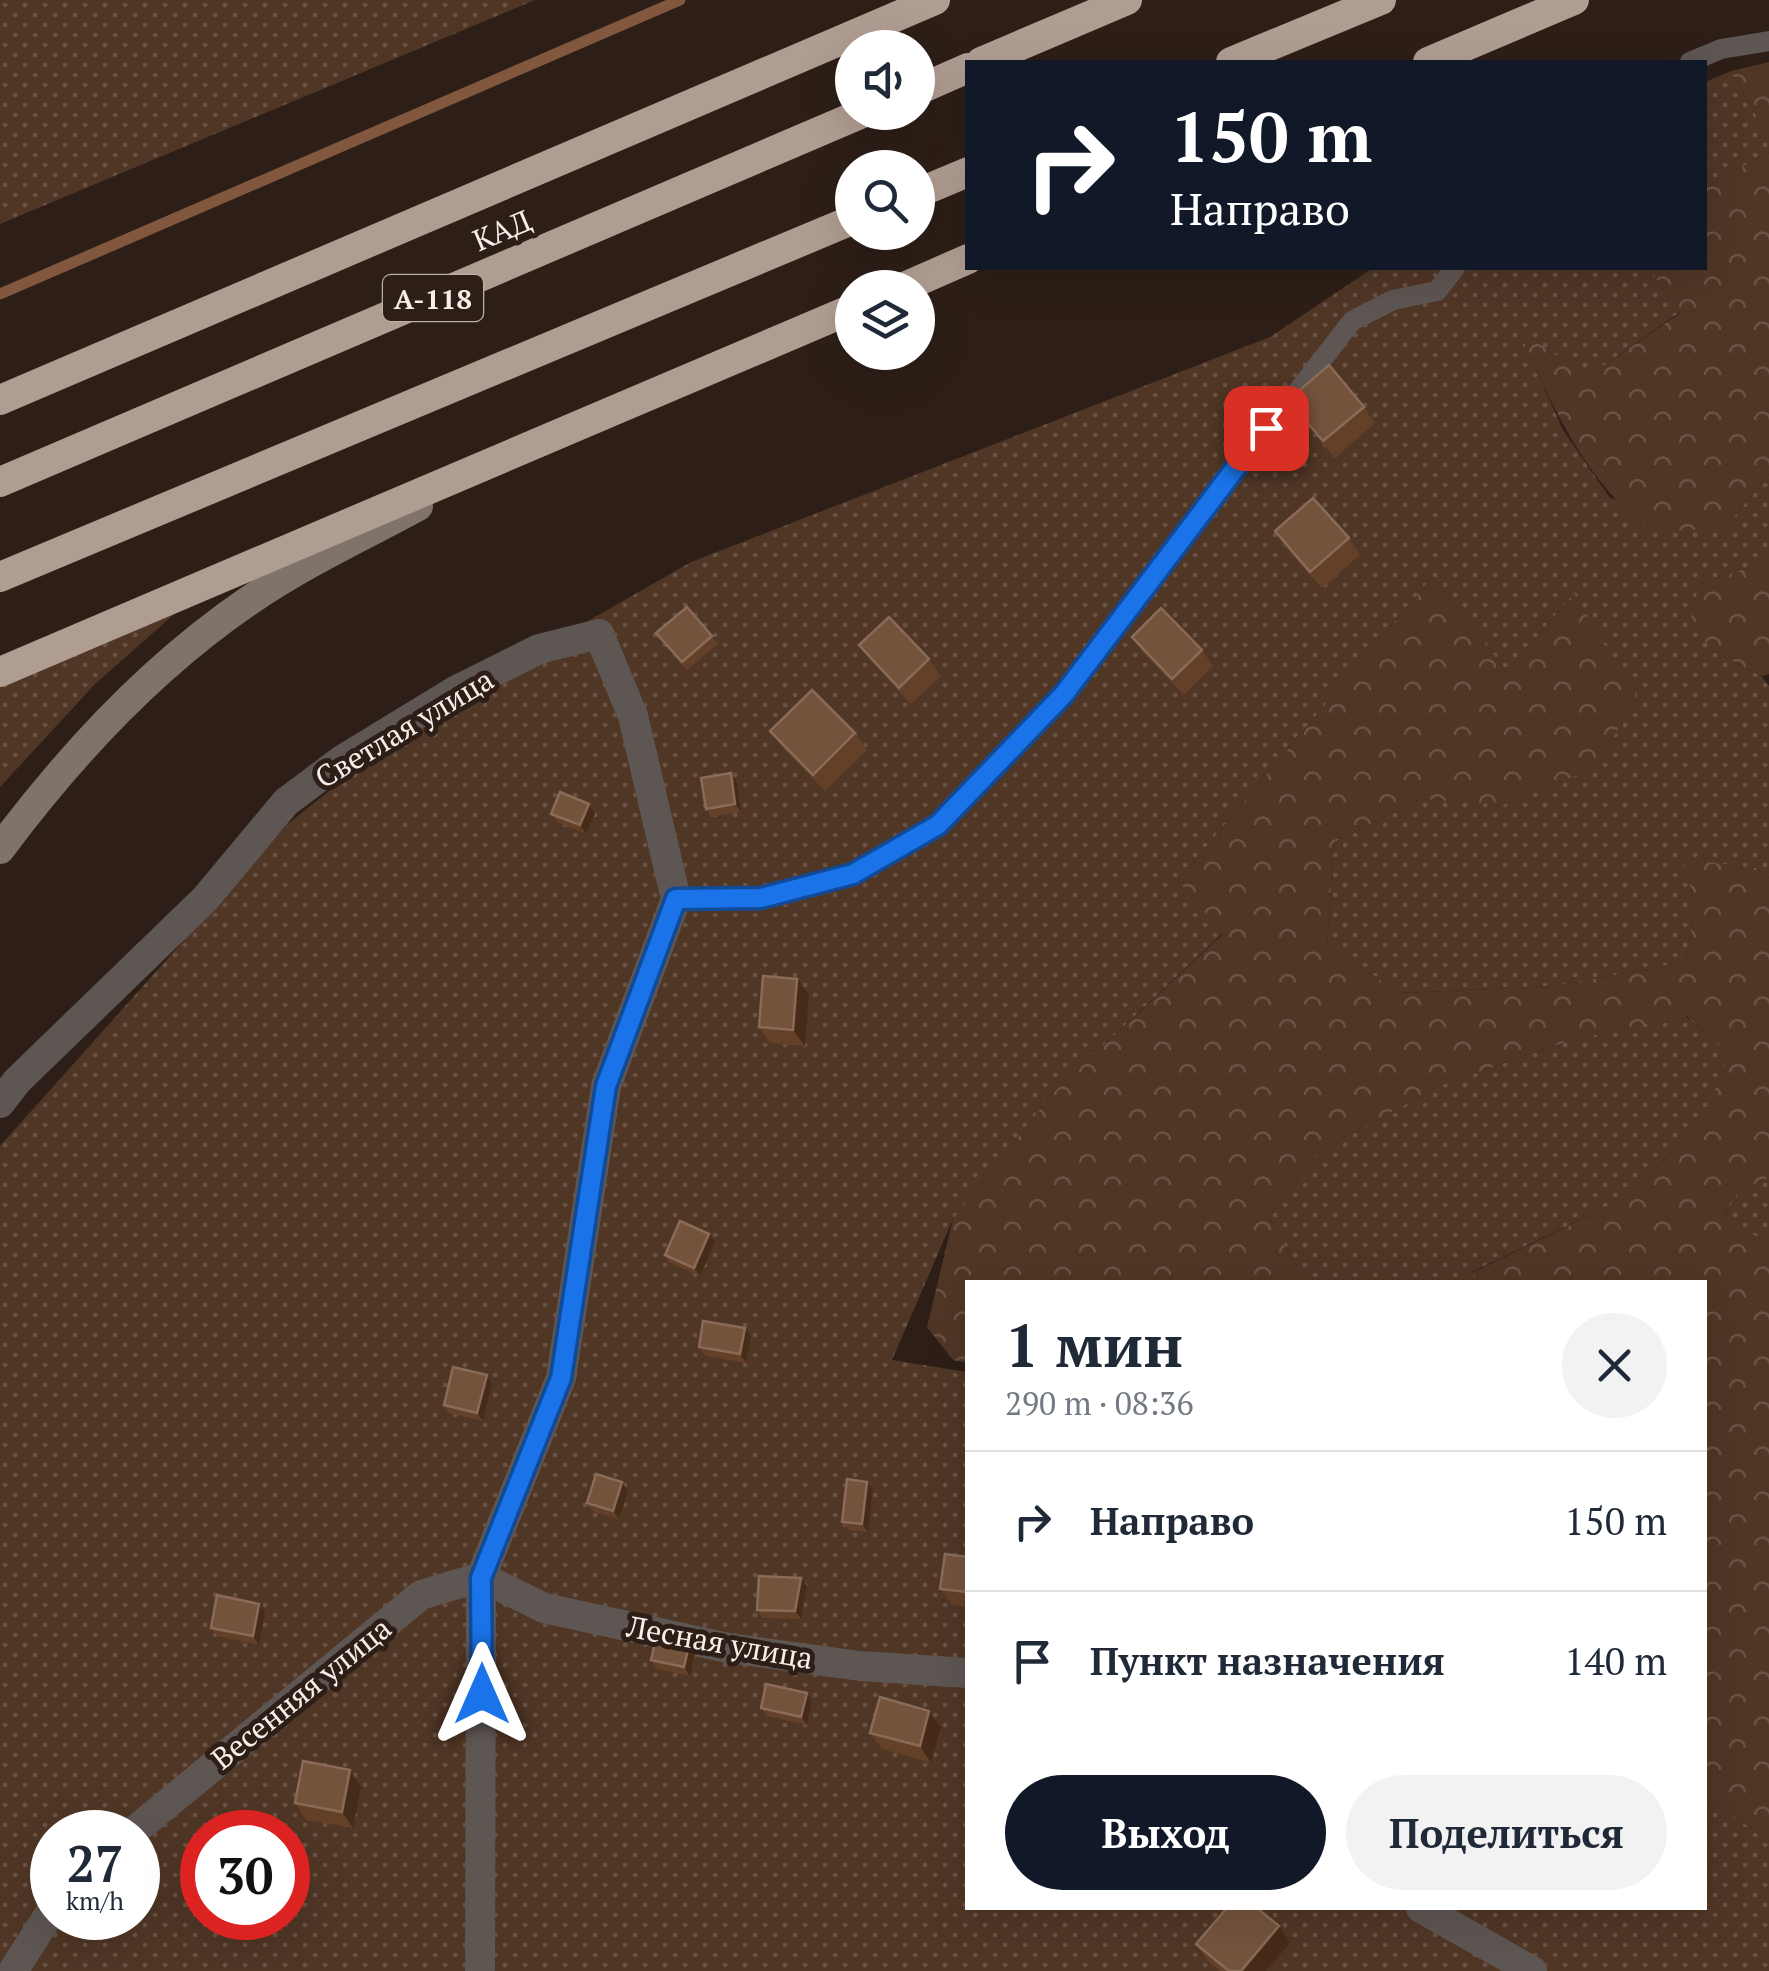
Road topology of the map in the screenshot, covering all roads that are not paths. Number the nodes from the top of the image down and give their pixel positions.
1 (935, 0) edge
2 (1127, 0) edge
3 (1382, 0) edge
4 (1574, 0) edge
5 (1769, 42) edge
6 (986, 60) edge
7 (1236, 60) edge
8 (1433, 60) edge
9 (1695, 60) edge
10 (965, 69) edge
11 (935, 83) edge
12 (835, 125) edge
13 (965, 173) edge
14 (935, 186) edge
15 (835, 227) edge
16 (965, 261) edge
17 (1454, 270) edge
18 (935, 274) edge
19 (835, 315) edge
20 (0, 400) edge
21 (525, 448) junction
22 (0, 482) edge
23 (0, 577) edge
24 (0, 672) edge
25 (0, 849) edge
26 (676, 899) junction
27 (0, 1104) edge
28 (481, 1578) junction
29 (965, 1673) edge
30 (160, 1810) edge
31 (1425, 1910) edge
32 (32, 1940) edge
33 (12, 1971) edge
34 (480, 1971) edge
35 (1532, 1971) edge

1 - 20 highway
2 - 6 highway
3 - 7 highway
4 - 8 highway
5 - 9 lane
10 - 11 highway
12 - 22 highway, КАД / А-118
13 - 14 highway
15 - 23 highway
16 - 18 highway
17 - 26 lane
19 - 21 highway
21 - 24 highway
21 - 25 main road
26 - 27 street, Светлая улица
26 - 28 street
28 - 29 street, Лесная улица
28 - 30 street, Весенняя улица
28 - 34 street
31 - 35 street
32 - 33 street

